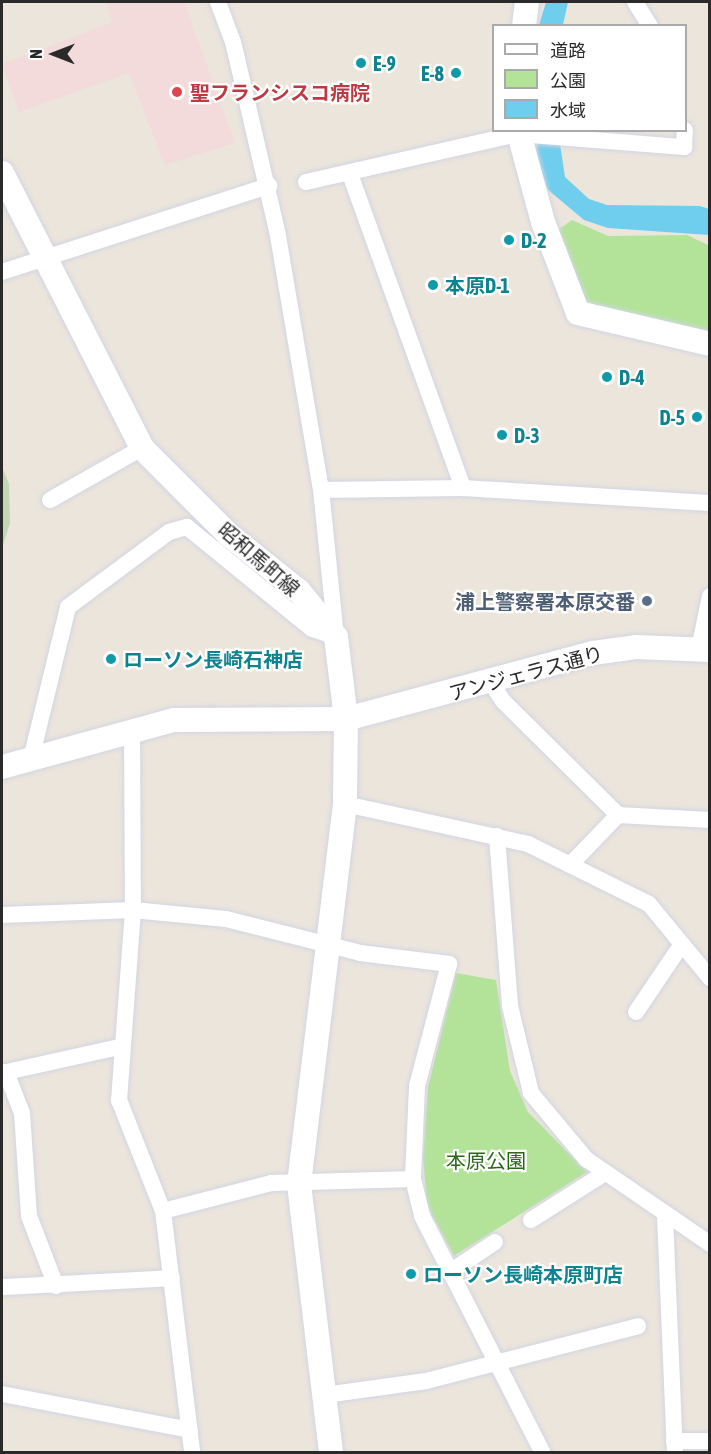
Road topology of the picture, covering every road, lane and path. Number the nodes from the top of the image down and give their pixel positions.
1 (218, 2) edge
2 (527, 2) edge
3 (636, 2) edge
4 (524, 24) edge
5 (649, 24) edge
6 (685, 132) edge
7 (524, 134) edge
8 (2, 173) edge
9 (350, 174) junction
10 (306, 182) dead end
11 (268, 186) junction
12 (42, 260) junction
13 (2, 272) edge
14 (710, 344) edge
15 (142, 448) junction
16 (463, 488) junction
17 (321, 490) junction
18 (50, 500) dead end
19 (710, 503) edge
20 (710, 596) edge
21 (336, 636) junction
22 (704, 649) edge
23 (490, 681) junction
24 (346, 719) junction
25 (132, 729) junction
26 (31, 759) junction
27 (2, 767) edge
28 (345, 804) junction
29 (618, 815) junction
30 (710, 820) edge
31 (497, 836) junction
32 (570, 866) junction
33 (133, 910) junction
34 (2, 915) edge
35 (682, 944) junction
36 (326, 945) junction
37 (710, 978) edge
38 (636, 1012) dead end
39 (119, 1047) junction
40 (4, 1073) edge
41 (605, 1173) junction
42 (413, 1179) junction
43 (299, 1184) junction
44 (163, 1211) junction
45 (665, 1215) junction
46 (531, 1221) dead end
47 (495, 1242) dead end
48 (710, 1244) edge
49 (450, 1272) junction
50 (172, 1278) junction
51 (56, 1286) junction
52 (2, 1287) edge
53 (638, 1326) dead end
54 (499, 1360) junction
55 (2, 1394) edge
56 (325, 1395) junction
57 (190, 1430) junction
58 (710, 1441) edge
59 (674, 1447) edge
60 (192, 1452) edge
61 (331, 1452) edge
62 (542, 1452) edge

1 - 11 street
2 - 4 street
3 - 5 street
6 - 7 street
7 - 9 street
7 - 14 street
8 - 12 street, 昭和馬町線
9 - 10 street
9 - 16 street
11 - 12 street
11 - 17 street
12 - 13 street
12 - 15 street, 昭和馬町線
15 - 18 street
15 - 21 street, 昭和馬町線
16 - 17 street
16 - 19 street
17 - 21 street
20 - 22 street
21 - 24 street
21 - 26 street
22 - 23 street, アンジェラス通り
23 - 24 street, アンジェラス通り
23 - 29 street
24 - 25 street
24 - 28 street
25 - 26 street
25 - 33 street
26 - 27 street
28 - 31 street
28 - 36 street
29 - 30 street
29 - 32 street
31 - 32 street
31 - 41 street
32 - 35 street
33 - 34 street
33 - 36 street
33 - 39 street
35 - 37 street
35 - 38 street
36 - 42 street
36 - 43 street
39 - 40 street
39 - 44 street
40 - 51 street
41 - 45 street
41 - 46 street
42 - 43 street
42 - 49 street
43 - 44 street
43 - 56 street
44 - 50 street
45 - 48 street
45 - 59 street
47 - 49 street
49 - 54 street
50 - 51 street
50 - 57 street
51 - 52 street
53 - 54 street
54 - 56 street
54 - 62 street
55 - 57 street
56 - 61 street
57 - 60 street
58 - 59 street

